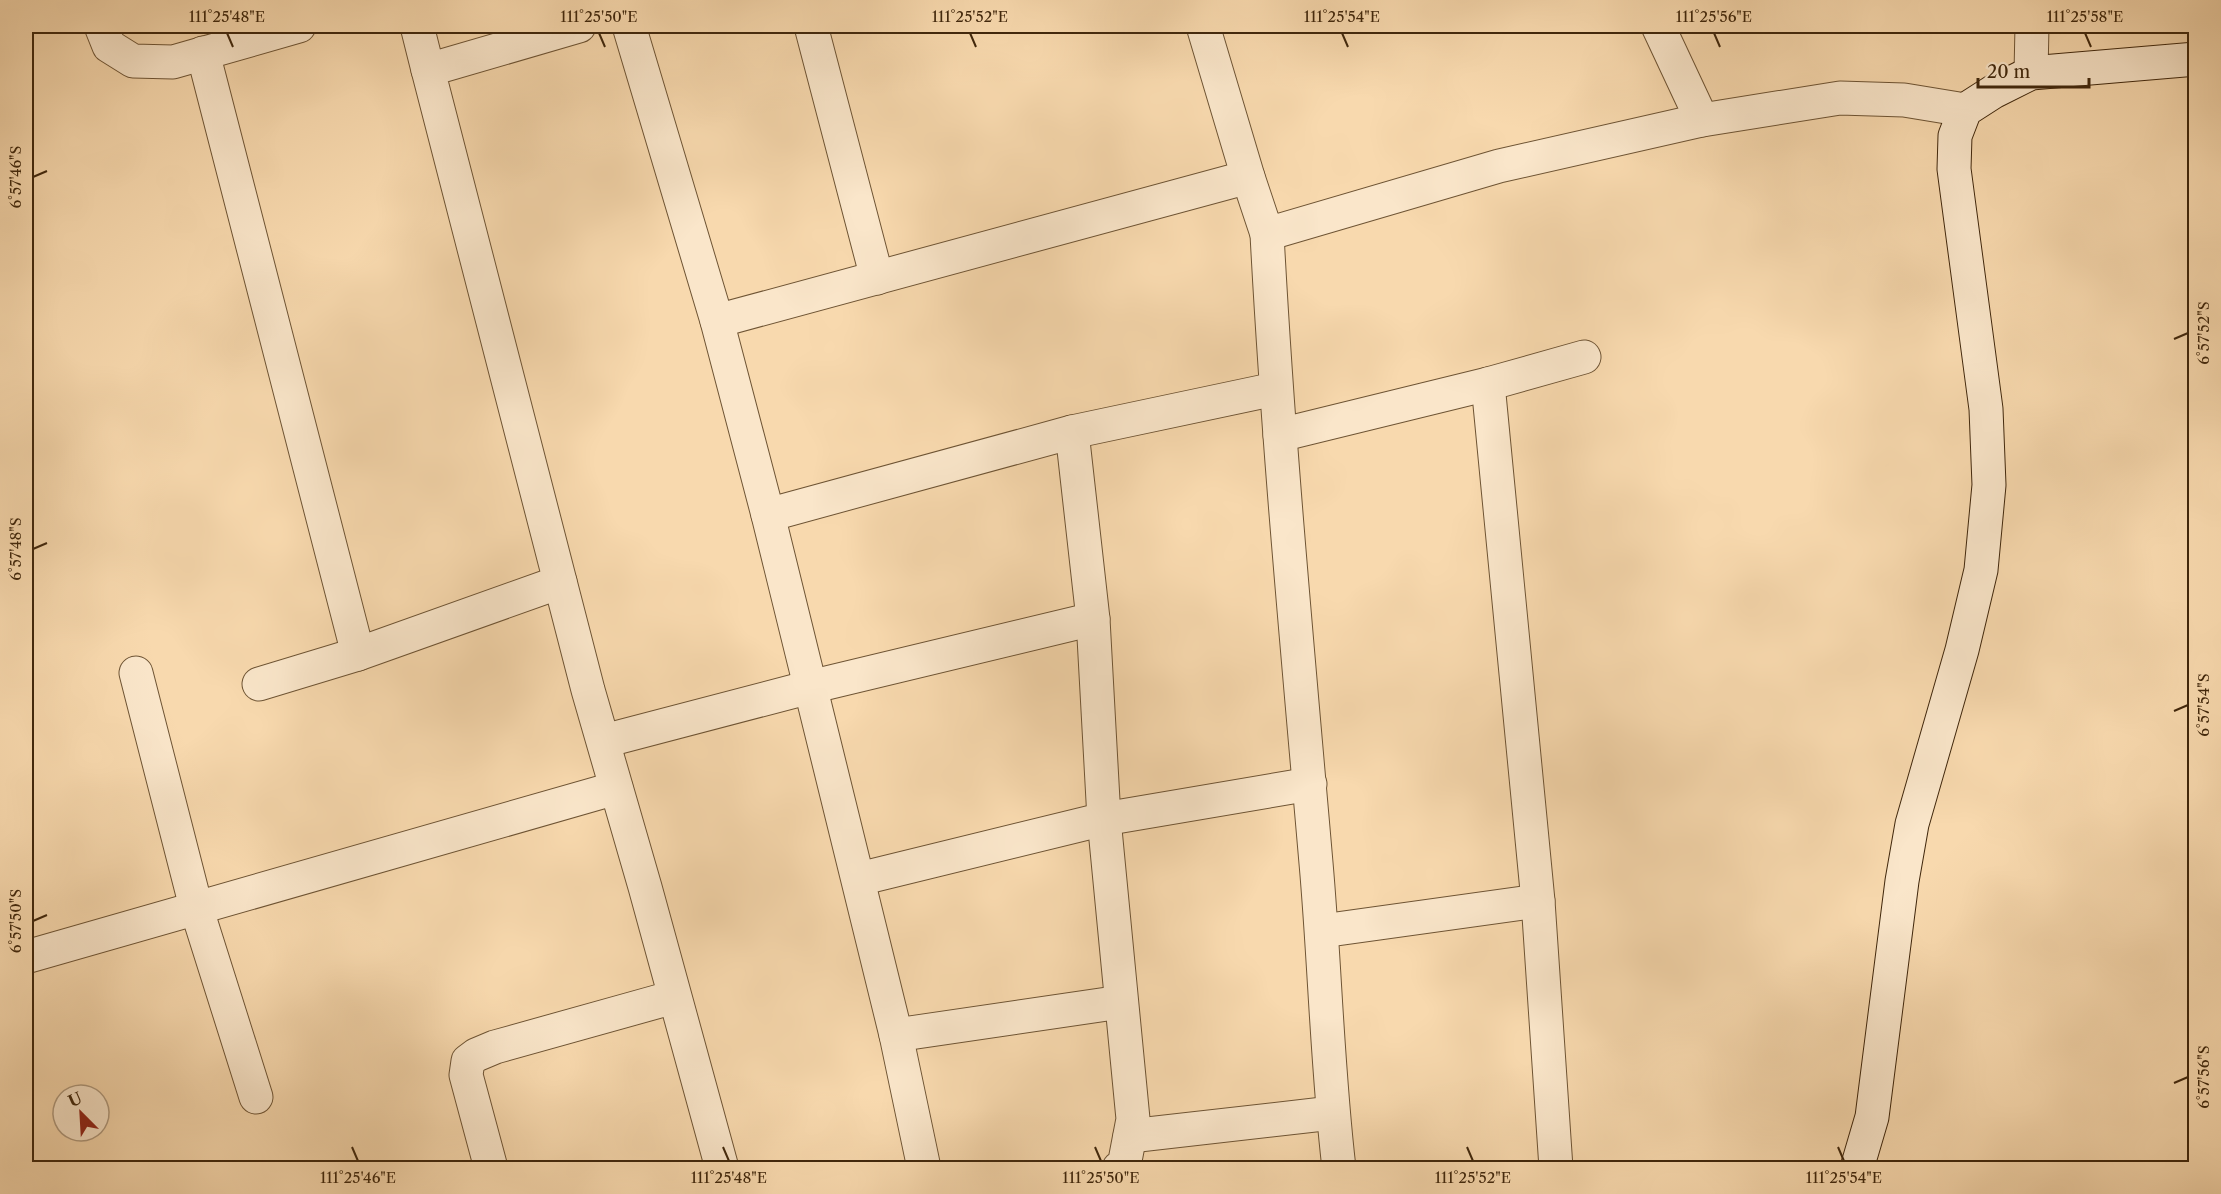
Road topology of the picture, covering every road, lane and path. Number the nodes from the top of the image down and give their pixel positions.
1 (101, 26) edge
2 (299, 26) edge
3 (417, 26) edge
4 (579, 26) edge
5 (629, 26) edge
6 (811, 26) edge
7 (1658, 26) edge
8 (2032, 26) edge
9 (1210, 27) edge
10 (237, 34) edge
11 (203, 53) junction
12 (2196, 59) edge
13 (428, 70) junction
14 (2031, 73) junction
15 (1965, 110) junction
16 (1702, 120) junction
17 (1248, 177) junction
18 (1267, 234) junction
19 (877, 278) junction
20 (717, 321) junction
21 (1584, 357) dead end
22 (1488, 384) junction
23 (1275, 389) junction
24 (1072, 432) junction
25 (1280, 435) junction
26 (768, 515) junction
27 (560, 582) junction
28 (1093, 619) junction
29 (358, 654) junction
30 (136, 673) dead end
31 (259, 684) dead end
32 (810, 687) junction
33 (604, 741) junction
34 (1310, 784) junction
35 (616, 788) junction
36 (1104, 819) junction
37 (858, 879) junction
38 (1538, 902) junction
39 (196, 907) junction
40 (1322, 931) junction
41 (26, 957) edge
42 (674, 997) junction
43 (1121, 1002) junction
44 (896, 1035) junction
45 (256, 1096) dead end
46 (1332, 1113) junction
47 (1130, 1136) junction
48 (492, 1168) edge
49 (722, 1168) edge
50 (924, 1168) edge
51 (1119, 1168) edge
52 (1339, 1168) edge
53 (1556, 1168) edge
54 (1857, 1168) edge

1 - 11 street
2 - 10 street
3 - 13 street
4 - 13 street
5 - 20 street
6 - 19 street
7 - 16 street
8 - 14 street
9 - 17 street
10 - 11 street
11 - 29 street
12 - 14 street
13 - 27 street
14 - 15 street
15 - 16 street
15 - 54 street
16 - 18 street
17 - 18 street
17 - 19 street
18 - 23 street
19 - 20 street
20 - 26 street
21 - 22 street
22 - 25 street
22 - 38 street
23 - 24 street
23 - 25 street
24 - 26 street
24 - 28 street
25 - 34 street
26 - 32 street
27 - 29 street
27 - 33 street
28 - 32 street
28 - 36 street
29 - 31 street
30 - 39 street
32 - 33 street
32 - 37 street
33 - 35 street
34 - 36 street
34 - 40 street
35 - 39 street
35 - 42 street
36 - 37 street
36 - 43 street
37 - 44 street
38 - 40 street
38 - 53 street
39 - 41 street
39 - 45 street
40 - 46 street
42 - 48 street
42 - 49 street
43 - 44 street
43 - 47 street
44 - 50 street
46 - 47 street
46 - 52 street
47 - 51 street

